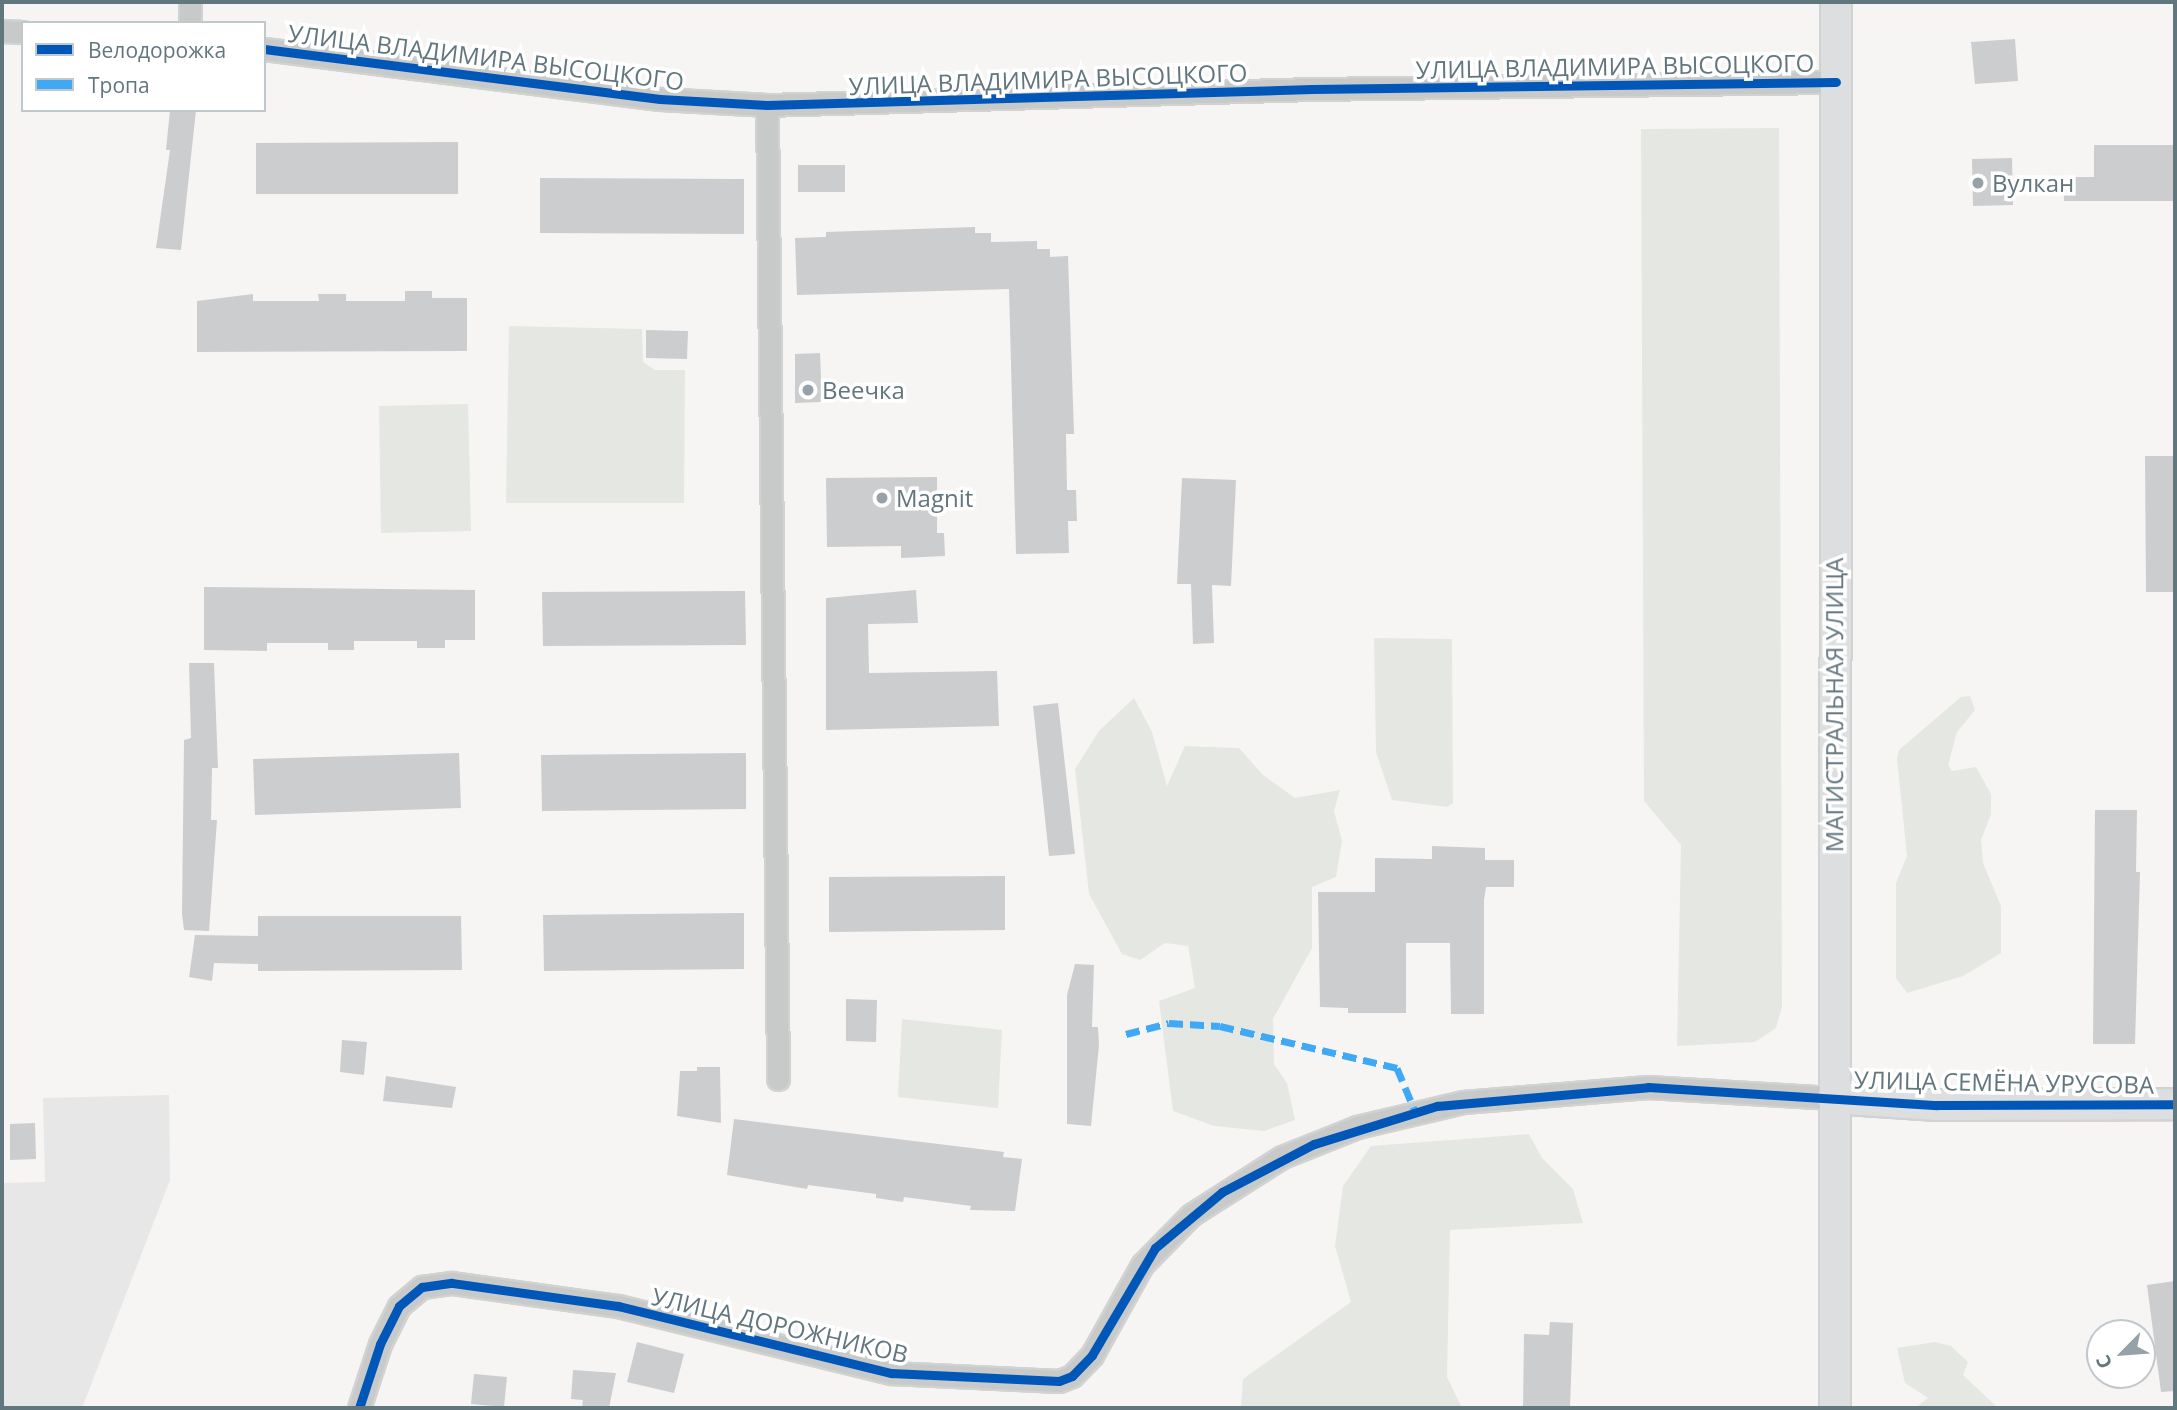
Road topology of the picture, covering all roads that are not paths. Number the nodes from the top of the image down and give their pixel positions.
1 (190, 2) edge
2 (1836, 2) edge
3 (190, 21) edge
4 (2, 31) edge
5 (21, 32) edge
6 (266, 49) edge
7 (1836, 82) junction
8 (767, 105) junction
9 (778, 1079) dead end
10 (1833, 1098) junction
11 (2175, 1104) edge
12 (359, 1408) edge
13 (1835, 1408) edge

1 - 3 street
2 - 7 main road, МАГИСТРАЛЬНАЯ УЛИЦА
4 - 5 street
6 - 8 street, УЛИЦА ВЛАДИМИРА ВЫСОЦКОГО
7 - 8 street, УЛИЦА ВЛАДИМИРА ВЫСОЦКОГО
7 - 10 main road, МАГИСТРАЛЬНАЯ УЛИЦА
8 - 9 street
10 - 11 main road, УЛИЦА СЕМЁНА УРУСОВА
10 - 12 street, УЛИЦА ДОРОЖНИКОВ
10 - 13 main road, МАГИСТРАЛЬНАЯ УЛИЦА

